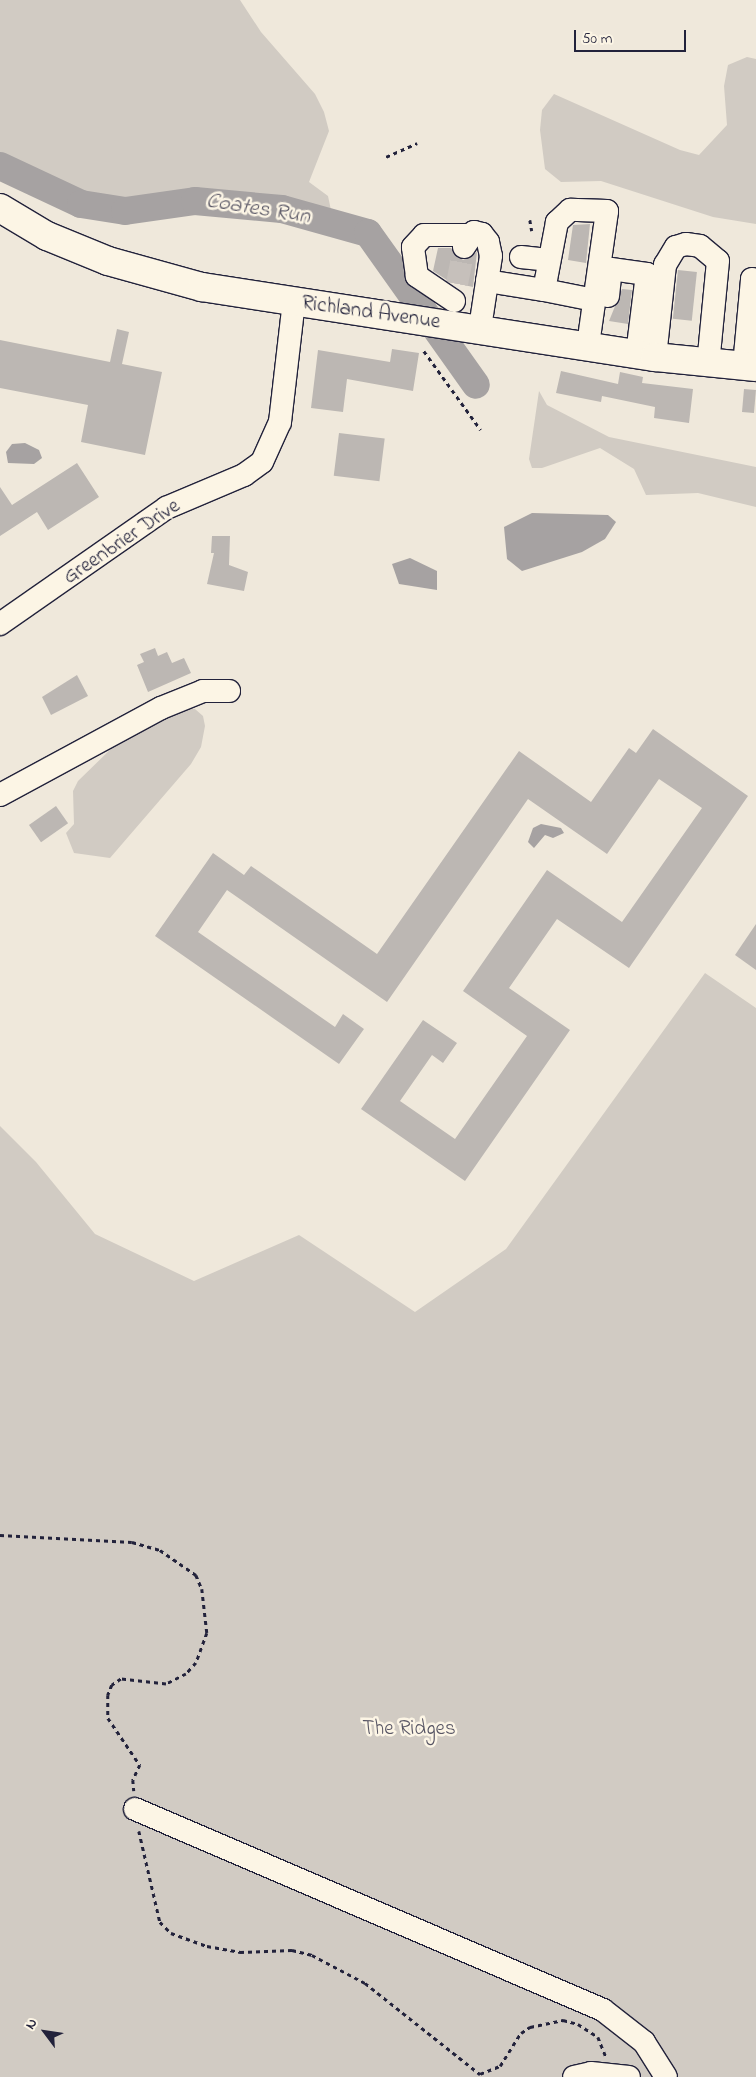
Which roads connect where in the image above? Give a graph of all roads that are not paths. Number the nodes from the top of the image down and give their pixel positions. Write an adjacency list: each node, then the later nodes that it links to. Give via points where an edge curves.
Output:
1 (0, 208): 8 (main road, Richland Avenue, via 47,236 108,261 202,287)
2 (521, 257): 3 (street)
3 (548, 260): 6 (street); 7 (street, via 557,222 570,210 607,211)
4 (487, 280): 6 (street); 9 (street, via 491,256 488,242 482,234 466,242 424,235 413,247 417,276); 10 (street)
5 (756, 280): 14 (street, via 752,280)
6 (544, 290): 7 (street)
7 (594, 300): 11 (street)
8 (294, 301): 9 (main road, Richland Avenue, via 419,320); 15 (street, Greenbrier Drive, via 280,422 262,462 244,476 166,508)
9 (454, 303): 10 (main road, Richland Avenue)
10 (480, 328): 11 (main road, Richland Avenue)
11 (594, 346): 12 (main road, Richland Avenue); 12 (street, via 611,269 647,274)
12 (646, 356): 13 (main road, Richland Avenue); 13 (street, via 665,265 676,247 686,244 700,246 718,261)
13 (708, 364): 14 (main road, Richland Avenue)
14 (750, 366)
15 (0, 624)
16 (229, 691): 17 (street, via 203,692 161,708)
17 (0, 795)
18 (135, 1809): 21 (street, via 603,2010 644,2042)
19 (619, 2076): 20 (street, via 591,2073)
20 (574, 2077)
21 (666, 2077)

